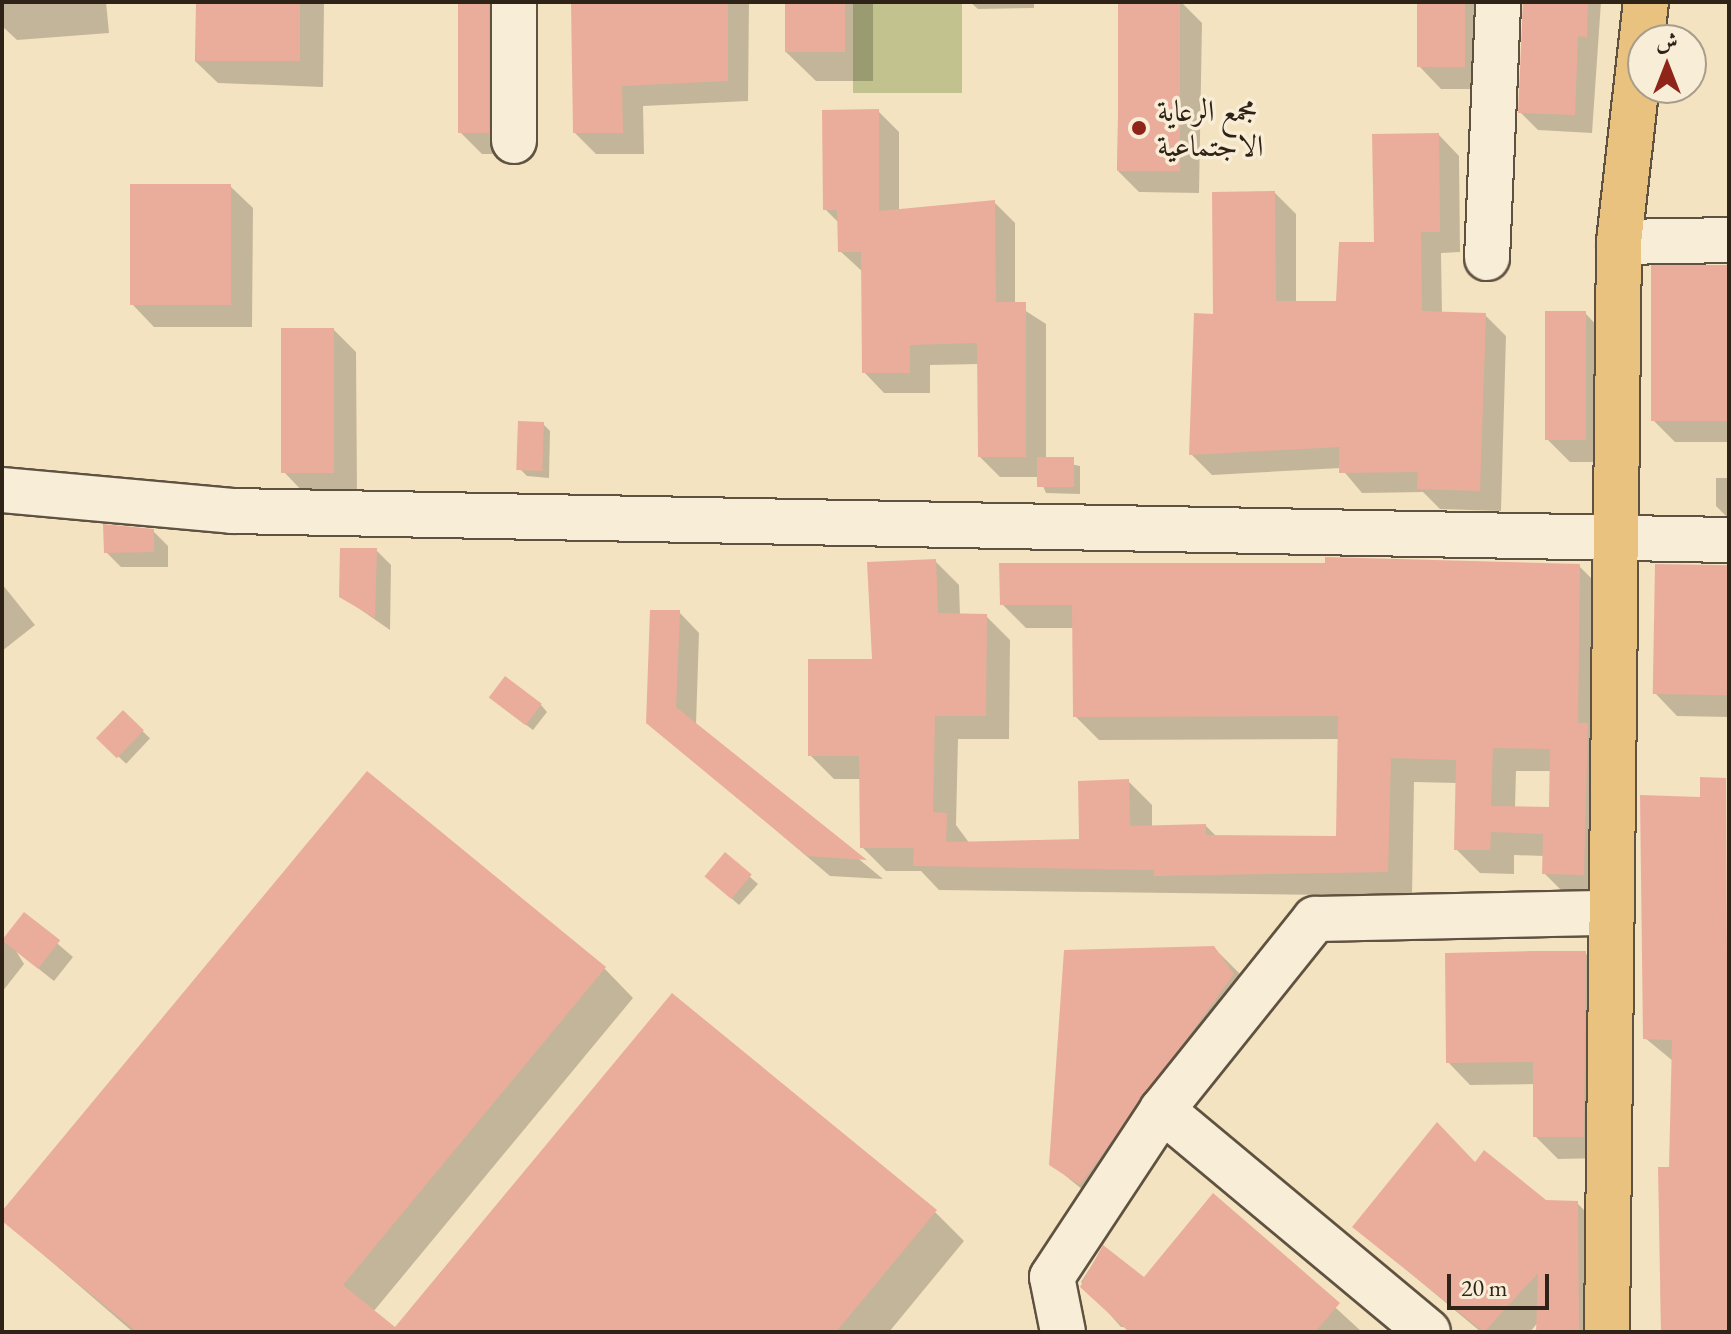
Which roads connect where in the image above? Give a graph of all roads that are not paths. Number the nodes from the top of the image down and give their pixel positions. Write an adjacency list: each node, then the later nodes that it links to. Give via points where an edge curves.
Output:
1 (514, 2): 4 (street)
2 (1498, 2): 7 (street)
3 (1646, 2): 6 (main road)
4 (514, 141)
5 (1729, 240): 6 (street)
6 (1619, 242): 9 (main road)
7 (1487, 258)
8 (2, 490): 9 (street, via 232,511)
9 (1611, 537): 10 (street); 11 (main road)
10 (1729, 540)
11 (1611, 913): 12 (street, via 1315,919); 15 (main road)
12 (1162, 1110): 13 (street, via 1052,1277); 14 (street)
13 (1063, 1332)
14 (1428, 1332)
15 (1607, 1332)

